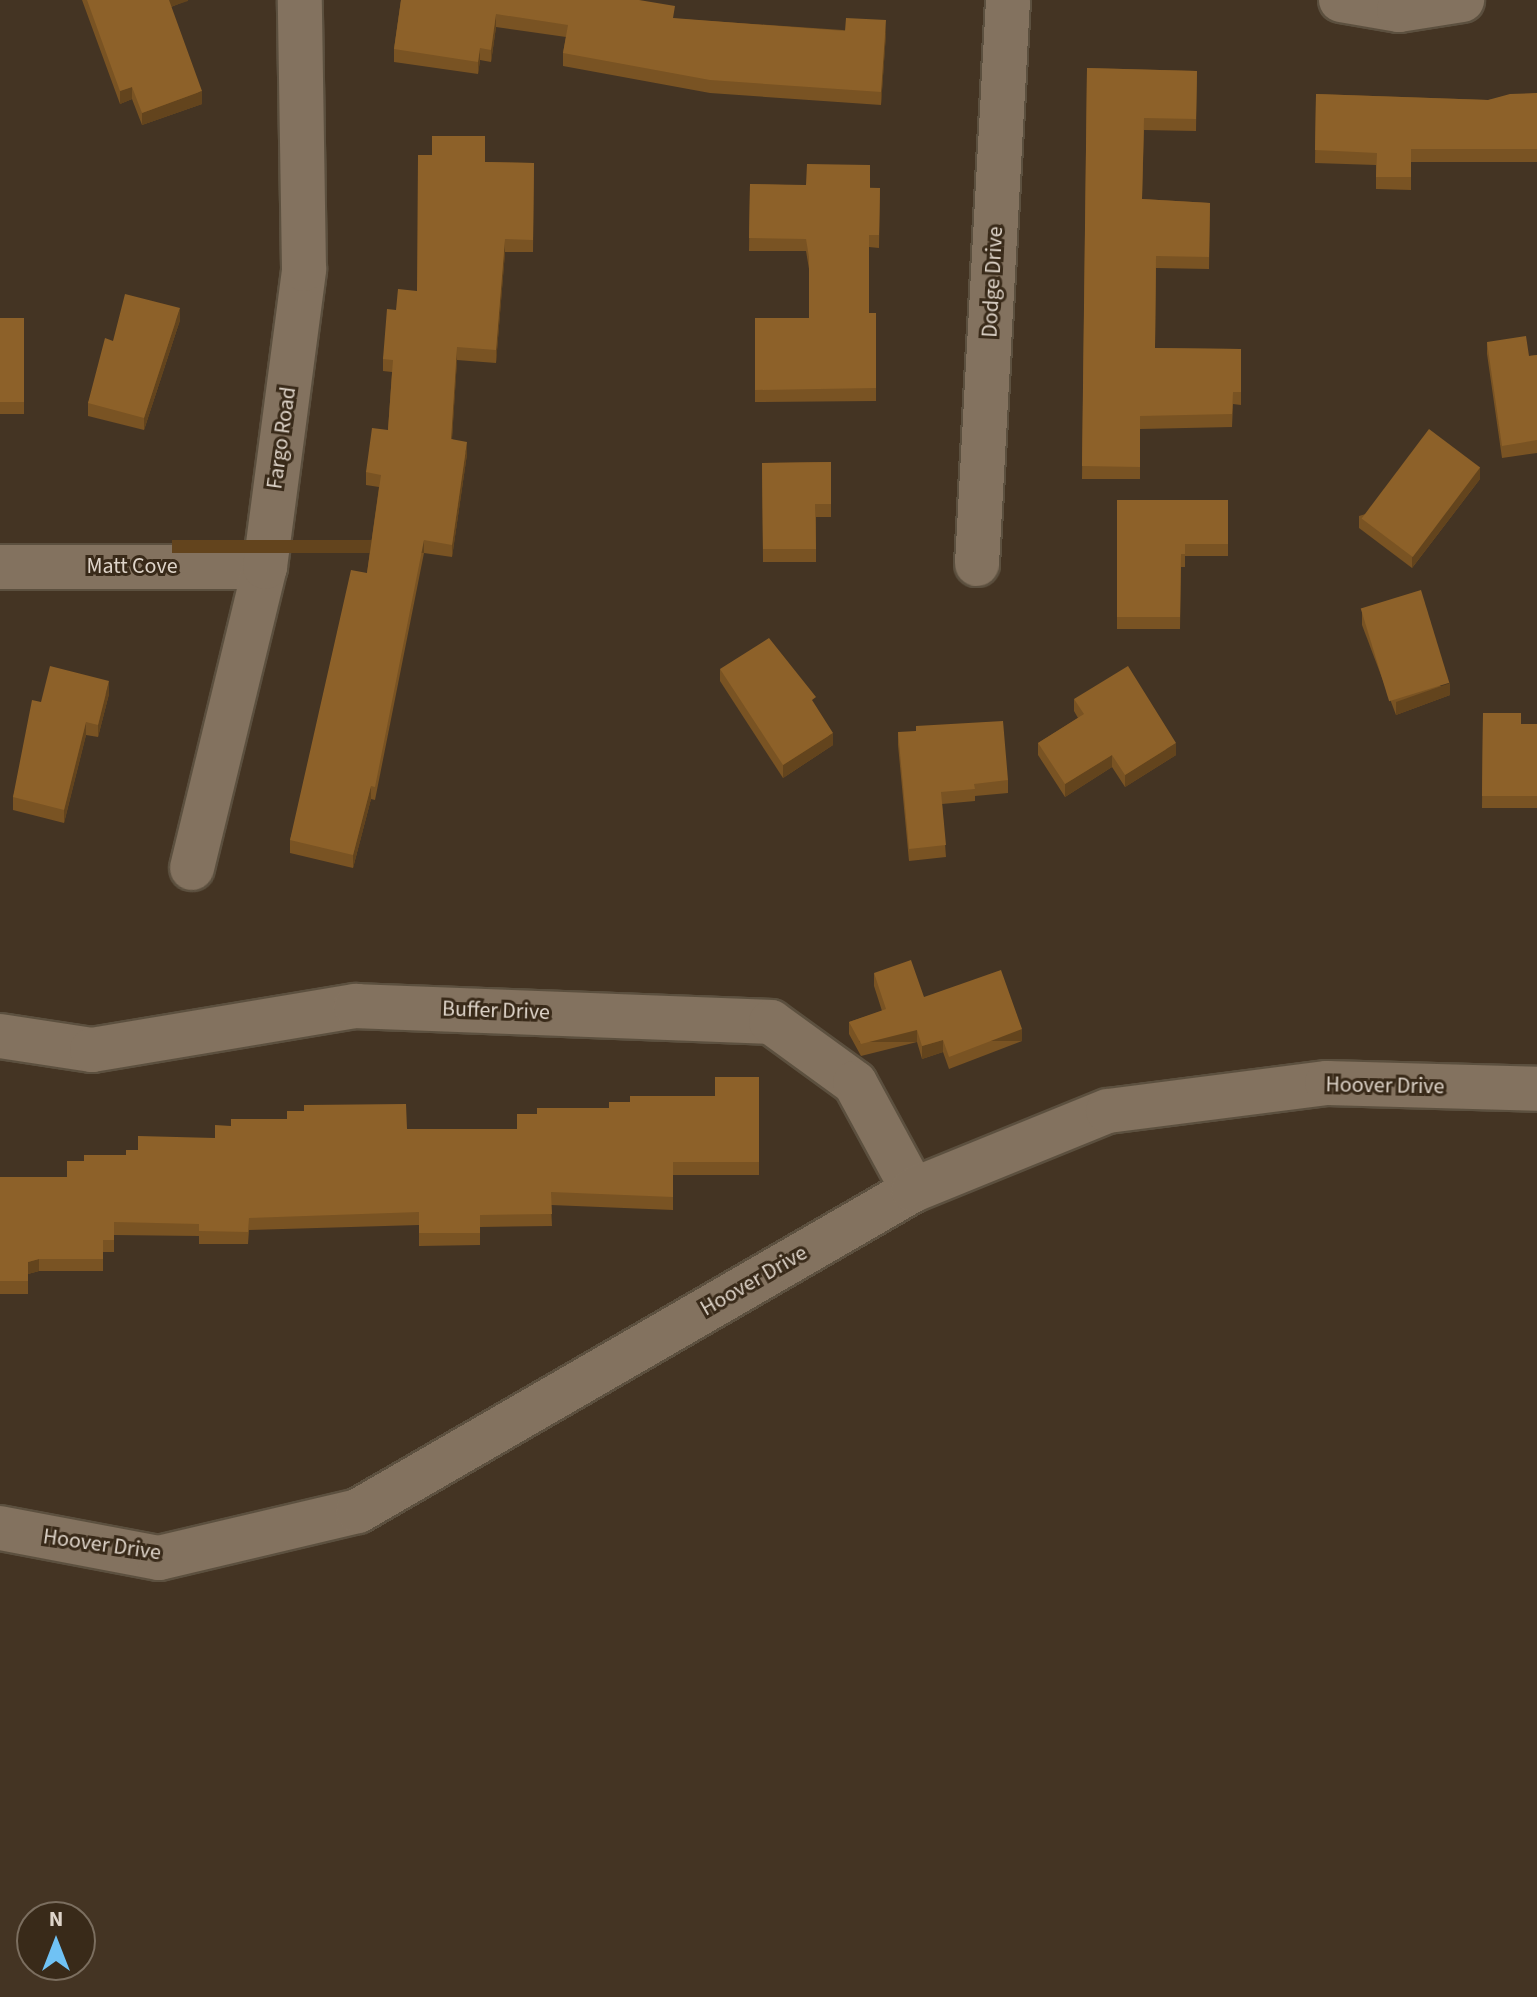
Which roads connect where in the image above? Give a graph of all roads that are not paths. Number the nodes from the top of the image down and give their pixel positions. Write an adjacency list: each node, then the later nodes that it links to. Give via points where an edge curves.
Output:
1 (300, 0): 7 (street, Fargo Road, via 304,269)
2 (1008, 0): 5 (street, Dodge Drive)
3 (1341, 0): 4 (street, via 1399,10)
4 (1462, 0)
5 (977, 564)
6 (0, 567): 7 (street, Matt Cove)
7 (265, 567): 8 (street, Fargo Road)
8 (192, 868)
9 (0, 1036): 11 (street, Buffer Drive, via 92,1050 356,1006 771,1022 855,1083)
10 (1537, 1089): 11 (street, Hoover Drive, via 1327,1083 1108,1111)
11 (913, 1190): 12 (street, Hoover Drive, via 358,1511 159,1558)
12 (0, 1528)

